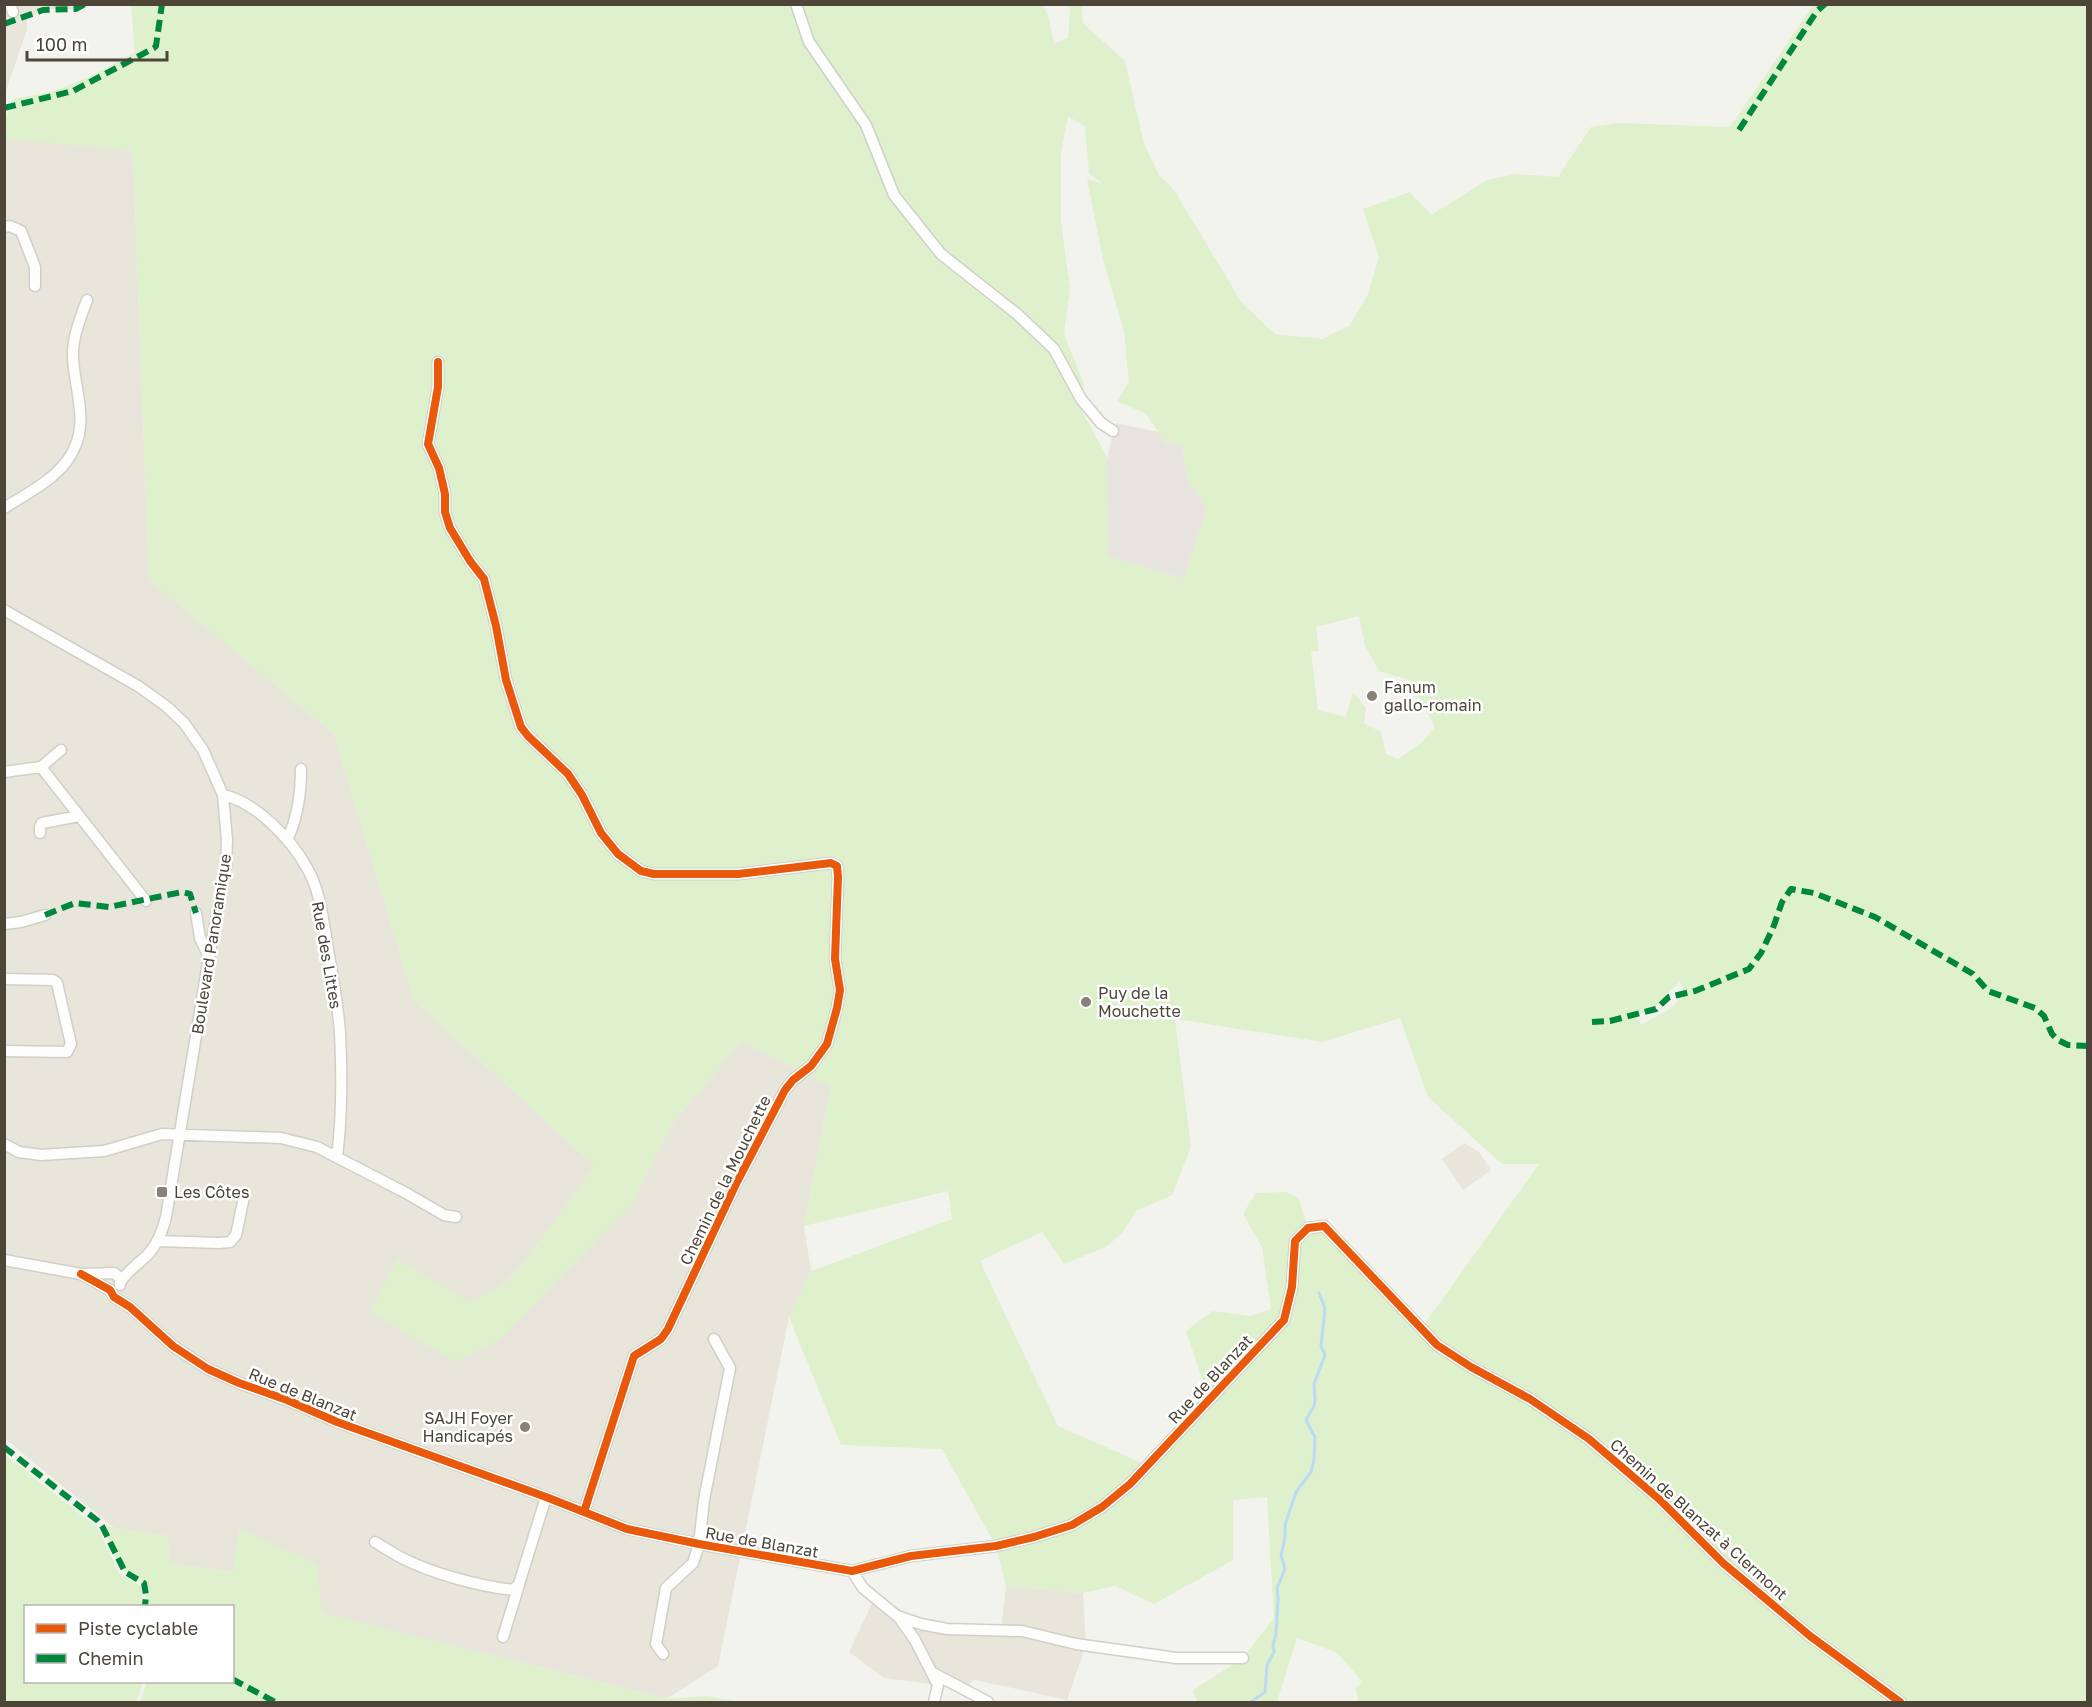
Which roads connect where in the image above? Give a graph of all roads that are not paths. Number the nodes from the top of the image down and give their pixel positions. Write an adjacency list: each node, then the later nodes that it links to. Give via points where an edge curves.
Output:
1 (796, 4): 6 (street, via 809,42 866,125 894,195 941,254 1054,349 1081,399)
2 (4, 227): 3 (street, via 21,231 36,267)
3 (34, 286)
4 (87, 300): 7 (street, via 74,337 73,359 81,413 73,450 54,474)
5 (438, 362): 38 (street, Chemin de la Mouchette, via 438,387 428,444 439,468 450,528 484,579 520,727 568,774 600,833 626,861 654,874 738,874 831,863 837,866 836,959 840,990 827,1044 811,1066 785,1090 668,1329 661,1339 634,1356)
6 (1113, 431)
7 (4, 508)
8 (4, 610): 13 (street, Boulevard Panoramique, via 166,706 184,723 202,750)
9 (62, 750): 10 (street)
10 (40, 767): 12 (street); 14 (street)
11 (301, 769): 16 (street, via 300,795)
12 (4, 772)
13 (223, 795): 16 (street, Rue des Littes, via 237,798); 21 (street, Boulevard Panoramique, via 226,865)
14 (79, 816): 15 (street, via 42,823); 17 (street)
15 (40, 833)
16 (287, 840): 26 (street, Rue des Littes, via 308,869 321,907 333,982 340,1033)
17 (146, 901)
18 (196, 913): 21 (street, via 200,938)
19 (45, 915): 20 (street)
20 (4, 924)
21 (209, 957): 24 (street, Boulevard Panoramique)
22 (4, 979): 23 (street, via 57,983 71,1044 67,1052)
23 (4, 1051)
24 (179, 1134): 25 (street, via 162,1134 84,1153 30,1155); 26 (street, via 281,1138 317,1147); 29 (street, Boulevard Panoramique, via 166,1217)
25 (4, 1144)
26 (337, 1157): 28 (street, via 444,1215)
27 (244, 1197): 29 (street, via 236,1235 230,1242)
28 (456, 1217)
29 (158, 1241): 32 (street)
30 (1295, 1253): 41 (street, Rue de Blanzat, via 1284,1320 1130,1484 1102,1507 1072,1525 1034,1537 996,1546 911,1556); 50 (street, Chemin de Blanzat à Clermont, via 1295,1241 1308,1228 1324,1227 1437,1346 1530,1399 1589,1439 1659,1499 1723,1563 1810,1636)
31 (4, 1260): 33 (street, Rue de Blanzat)
32 (134, 1265): 34 (street, Rue de Blanzat); 35 (street)
33 (81, 1274): 34 (street, Rue de Blanzat); 35 (street, Rue de Blanzat)
34 (110, 1274): 35 (street, via 116,1274)
35 (114, 1286): 37 (street, Rue de Blanzat, via 114,1297 173,1346 218,1374 337,1422)
36 (714, 1339): 40 (street, via 730,1368)
37 (546, 1497): 38 (street, Rue de Blanzat); 42 (street)
38 (584, 1512): 40 (street, Rue de Blanzat, via 627,1529)
39 (375, 1542): 42 (street, via 404,1560 453,1577 513,1590)
40 (699, 1545): 41 (street, Rue de Blanzat); 45 (street, via 693,1563 666,1588 656,1644)
41 (852, 1571): 43 (street, via 863,1588)
42 (519, 1584): 44 (street)
43 (897, 1616): 46 (street, via 948,1629 1022,1631 1076,1644 1176,1658); 47 (street)
44 (503, 1637)
45 (663, 1654)
46 (1243, 1658)
47 (931, 1672): 48 (street, via 938,1685); 49 (street)
48 (934, 1702)
49 (988, 1702)
50 (1900, 1702)

